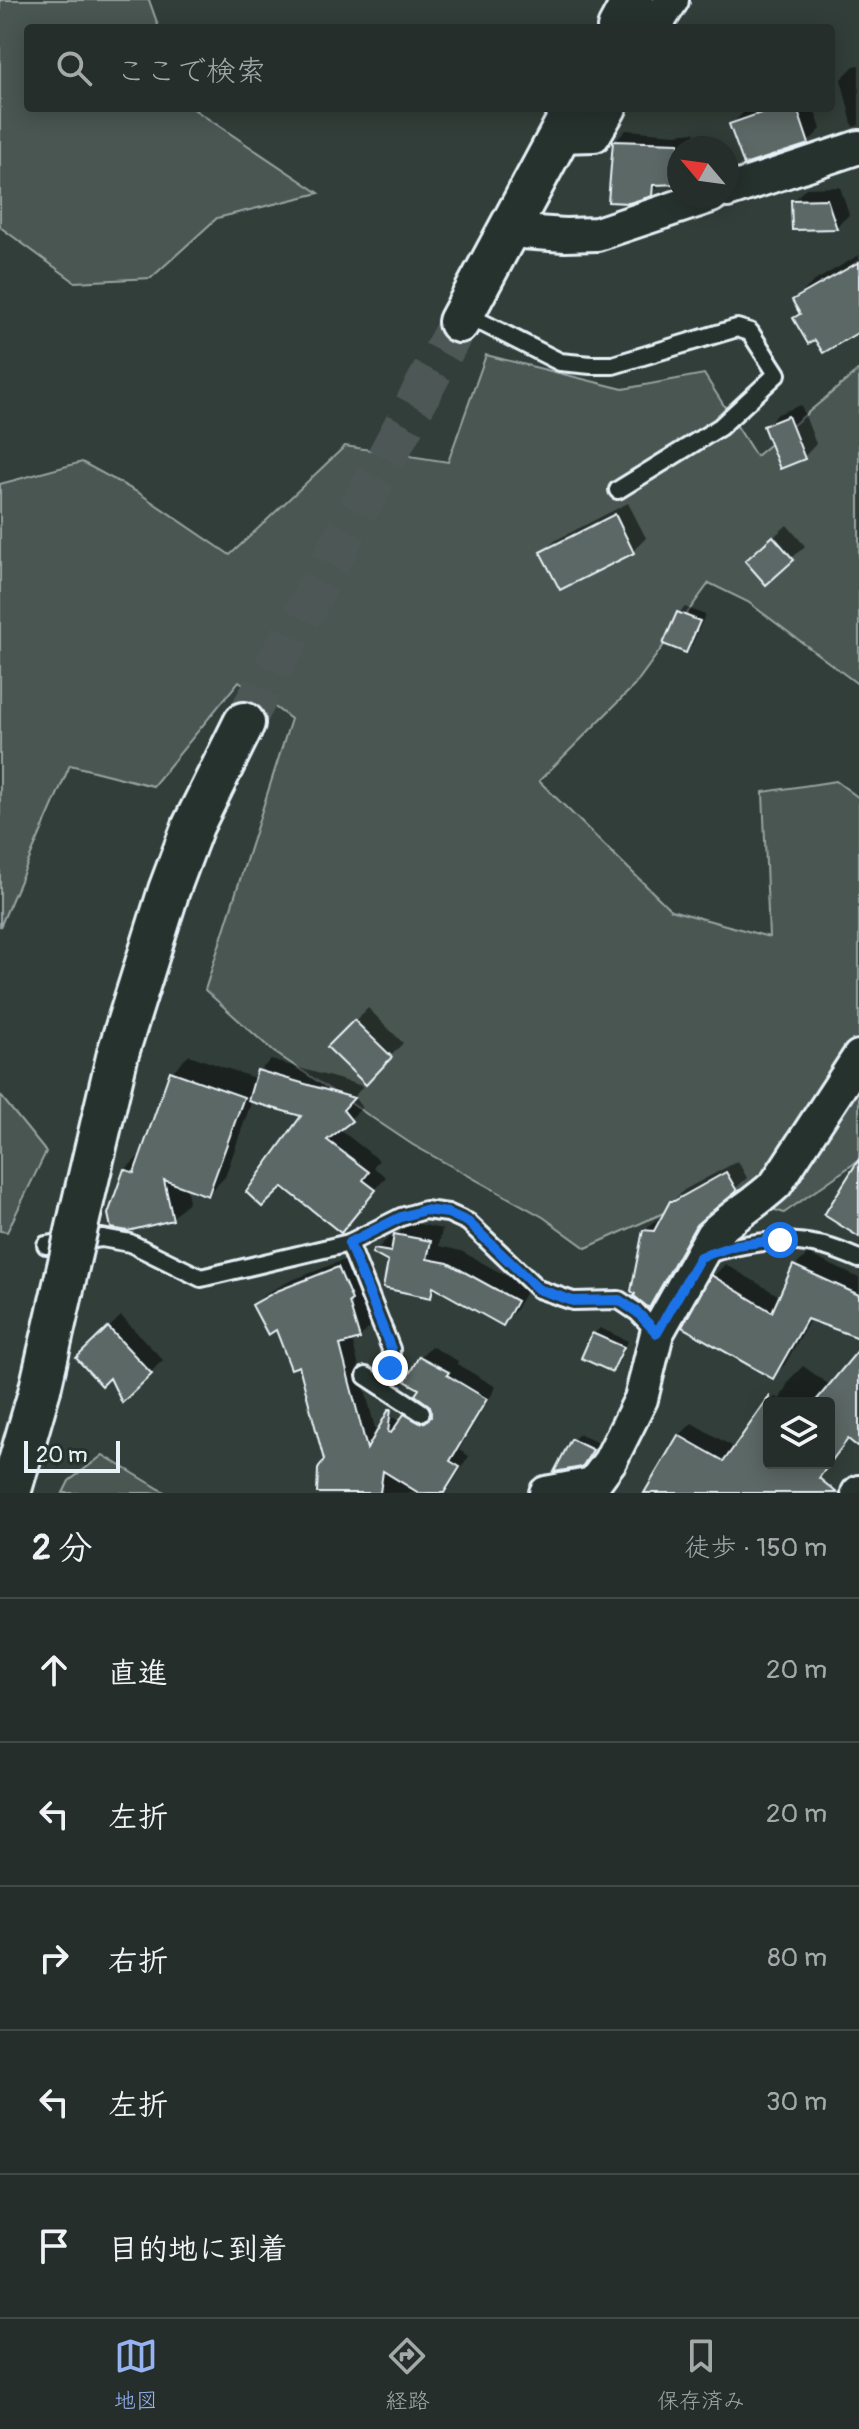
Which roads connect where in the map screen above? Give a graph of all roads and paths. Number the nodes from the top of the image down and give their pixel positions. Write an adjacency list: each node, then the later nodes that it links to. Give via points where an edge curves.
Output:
1 (633, 0): 3 (street)
2 (672, 0): 4 (street)
3 (620, 24)
4 (657, 24)
5 (608, 112): 6 (street, via 594,135)
6 (566, 122): 10 (street)
7 (859, 147): 8 (street)
8 (739, 187)
9 (675, 208): 10 (street, via 597,234)
10 (507, 231): 11 (street)
11 (461, 318): 12 (lane, via 560,362 591,365 613,365 737,328 750,332 777,374 720,427)
12 (618, 490)
13 (244, 723): 24 (street, bridge, via 193,826 118,1053 40,1389)
14 (859, 1057): 17 (street, via 776,1184 722,1225)
15 (349, 1243): 16 (lane, via 201,1278 130,1243 102,1238); 19 (lane, via 425,1210 448,1213 468,1222 538,1289 573,1301 619,1300); 21 (lane, via 391,1349)
16 (46, 1245)
17 (700, 1257): 18 (lane, via 736,1245 780,1240 819,1245); 19 (street)
18 (859, 1259)
19 (657, 1333): 23 (street, via 641,1399)
20 (366, 1376): 21 (lane)
21 (385, 1388): 22 (lane)
22 (421, 1412)
23 (591, 1488): 25 (street)
24 (10, 1493)
25 (546, 1493)

